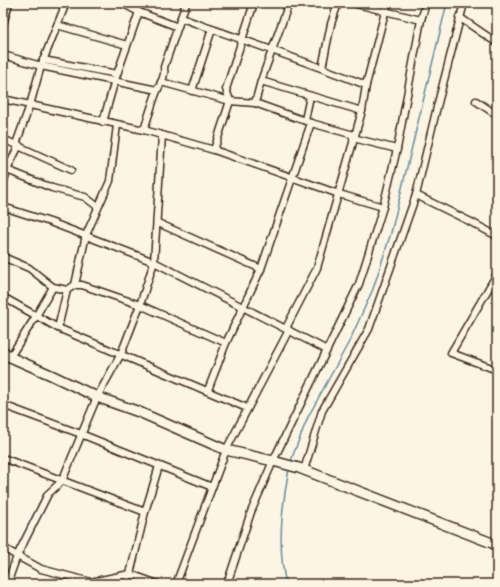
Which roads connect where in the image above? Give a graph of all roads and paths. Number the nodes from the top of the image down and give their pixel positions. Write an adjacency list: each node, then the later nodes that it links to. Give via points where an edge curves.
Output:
1 (10, 3): 17 (street)
2 (66, 3): 18 (street)
3 (122, 3): 12 (street)
4 (186, 3): 15 (street)
5 (254, 3): 21 (street)
6 (290, 3): 24 (street)
7 (338, 3): 27 (street)
8 (352, 3): 13 (street)
9 (388, 3): 13 (street)
10 (426, 3): 16 (street)
11 (464, 3): 14 (street)
12 (139, 12): 19 (street); 23 (street)
13 (385, 12): 16 (street); 32 (street)
14 (460, 17): 22 (street); 58 (street)
15 (181, 18): 19 (street); 20 (street)
16 (421, 20): 51 (street)
17 (3, 25)
18 (58, 25): 23 (street); 26 (street)
19 (178, 27): 31 (street)
20 (212, 29): 21 (street); 34 (street)
21 (241, 39): 24 (street); 37 (street, via 226,89)
22 (497, 43)
23 (127, 45): 28 (street)
24 (272, 50): 27 (street); 30 (street)
25 (3, 55): 26 (street)
26 (42, 63): 28 (street); 29 (street); 40 (street)
27 (322, 68): 32 (street)
28 (117, 74): 29 (street)
29 (115, 80): 33 (street); 43 (street)
30 (261, 81): 35 (street); 39 (street)
31 (161, 82): 33 (street); 34 (street)
32 (366, 85): 41 (street)
33 (157, 90): 46 (street)
34 (192, 91): 37 (street)
35 (310, 96): 41 (street); 44 (street)
36 (3, 99): 40 (street)
37 (230, 101): 39 (street); 52 (street)
38 (476, 101): 42 (street)
39 (254, 103): 44 (street)
40 (30, 105): 43 (street); 50 (street)
41 (362, 111): 48 (street)
42 (497, 115)
43 (103, 122): 45 (street)
44 (308, 122): 48 (street); 55 (street)
45 (117, 124): 46 (street); 60 (street, via 110,181)
46 (144, 130): 47 (street)
47 (162, 135): 52 (street); 62 (street)
48 (354, 137): 51 (street); 57 (street)
49 (3, 138): 50 (street)
50 (17, 145): 53 (street); 54 (street)
51 (397, 149): 61 (street)
52 (214, 150): 55 (street)
53 (7, 170): 56 (street); 60 (street, via 85,198)
54 (71, 170)
55 (292, 178): 57 (street); 67 (street)
56 (3, 184)
57 (339, 194): 61 (street); 77 (street, via 317,268)
58 (416, 195): 64 (street); 92 (street, via 369,329 322,411)
59 (3, 207): 63 (street)
60 (98, 207): 63 (street)
61 (383, 208): 79 (street, via 359,284)
62 (158, 223): 66 (street); 67 (street)
63 (86, 235): 66 (street); 69 (street)
64 (497, 236)
65 (3, 257): 70 (street, via 29,268)
66 (154, 262): 73 (street); 74 (street)
67 (261, 269): 74 (street)
68 (497, 274): 82 (street, via 451,353)
69 (75, 285): 71 (street); 73 (street, via 82,285)
70 (52, 287): 71 (street); 75 (street)
71 (67, 290): 76 (street)
72 (3, 297): 75 (street)
73 (140, 305): 78 (street); 81 (street)
74 (244, 307): 77 (street); 78 (street)
75 (36, 316): 76 (street); 80 (street)
76 (58, 328): 81 (street)
77 (287, 329): 79 (street); 86 (street)
78 (226, 343): 83 (street)
79 (327, 350): 90 (street)
80 (6, 354): 84 (street)
81 (121, 354): 83 (street); 84 (street)
82 (497, 370)
83 (208, 390): 86 (street)
84 (97, 398): 87 (street); 88 (street, via 139,412)
85 (3, 406): 87 (street)
86 (247, 408): 88 (street)
87 (81, 434): 91 (street); 93 (street)
88 (226, 450): 90 (street); 94 (street)
89 (3, 458): 93 (street)
90 (273, 461): 92 (street); 104 (street, via 251,512)
91 (159, 466): 94 (street); 95 (street)
92 (304, 470): 96 (street)
93 (62, 481): 95 (street); 98 (street, via 48,494)
94 (212, 487): 103 (street)
95 (145, 512): 99 (street)
96 (497, 545)
97 (3, 548): 98 (street)
98 (16, 556): 99 (street, via 41,569 91,582); 100 (street)
99 (130, 574): 101 (street); 102 (street)
100 (7, 584)
101 (126, 584)
102 (158, 584)
103 (176, 584)
104 (226, 584)

